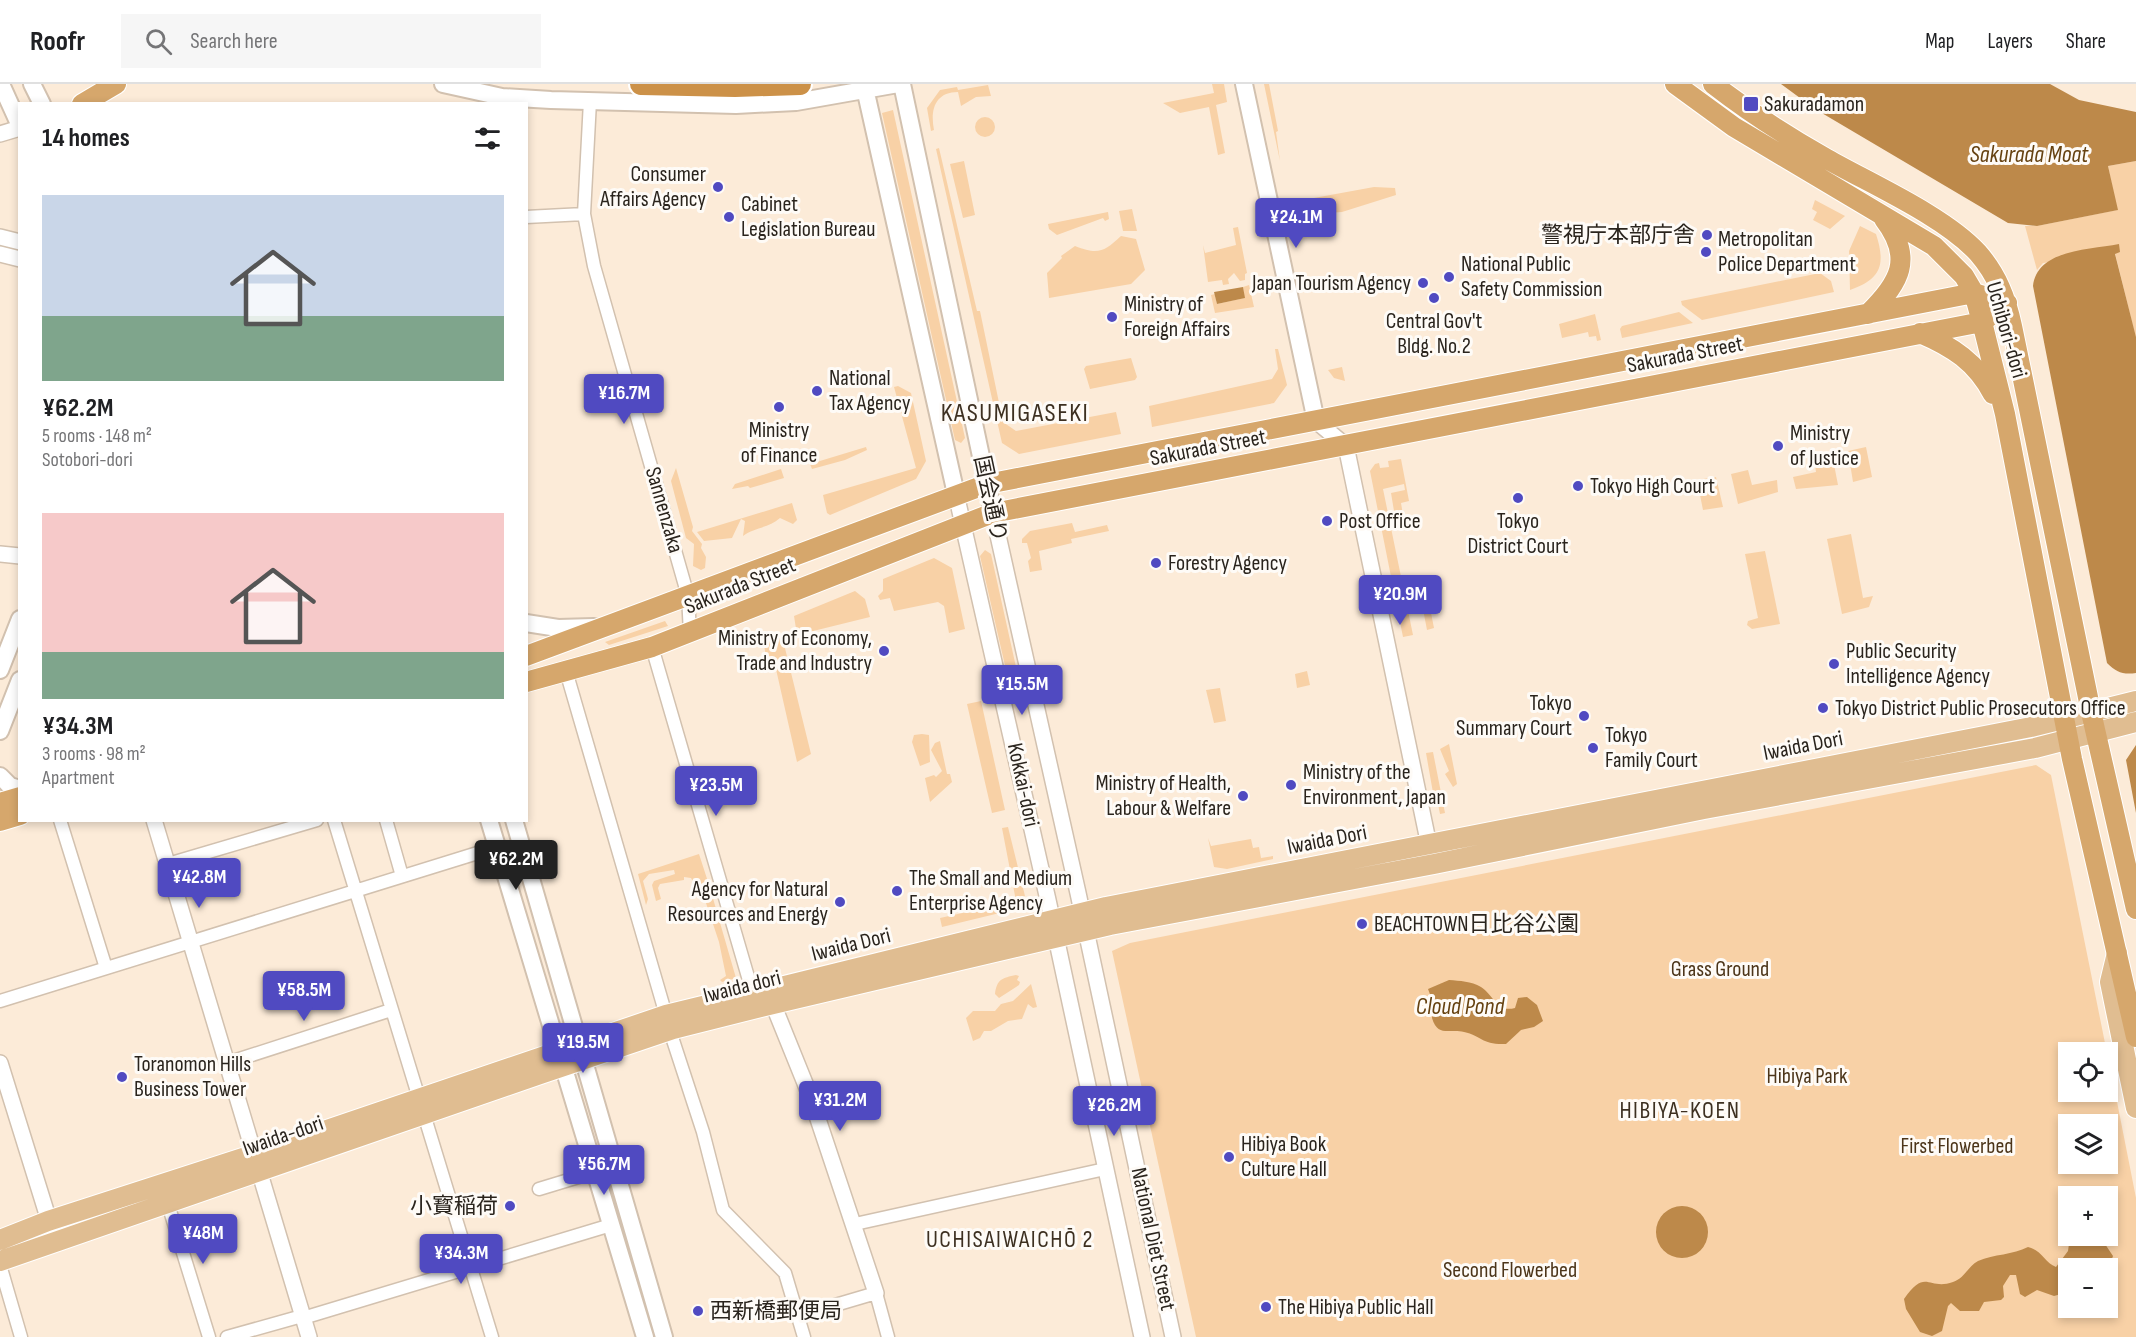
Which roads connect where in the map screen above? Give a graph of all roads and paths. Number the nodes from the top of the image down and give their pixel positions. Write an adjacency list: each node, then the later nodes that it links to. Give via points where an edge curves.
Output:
1 (1, 84): 16 (main road)
2 (33, 84): 13 (main road)
3 (116, 84): 14 (highway)
4 (443, 84): 15 (main road, via 502,97)
5 (641, 84): 6 (highway)
6 (800, 84)
7 (900, 84): 11 (main road); 46 (main road, 国会通り)
8 (1244, 84): 39 (main road)
9 (1669, 84): 12 (main road)
10 (1713, 84): 27 (highway, Uchibori-dori, via 1753,114 1965,240 1996,276)
11 (865, 87): 15 (main road, via 766,104); 47 (main road, 国会通り)
12 (1682, 89): 20 (highway, Uchibori-dori, via 1734,127)
13 (41, 102)
14 (85, 102)
15 (590, 102): 19 (street, Sannenzaka)
16 (18, 122)
17 (18, 128): 18 (street)
18 (0, 134)
19 (584, 214): 21 (street); 52 (street, Sannenzaka, via 594,266)
20 (1882, 215): 26 (highway, Uchibori-dori, via 1952,261); 28 (highway, via 1897,236 1901,251 1895,285)
21 (528, 217)
22 (0, 237): 23 (street)
23 (18, 242)
24 (0, 254): 25 (street)
25 (18, 258)
26 (1974, 293): 27 (highway); 28 (highway, Sakurada Street); 29 (highway, Uchibori-dori)
27 (2007, 303): 29 (highway); 64 (highway, Uchibori-dori)
28 (1868, 314): 31 (highway, Sakurada Street)
29 (1982, 321): 30 (highway, Sakurada Street); 38 (highway, Uchibori-dori)
30 (1920, 333): 33 (highway, Sakurada Street); 38 (highway, via 1951,346 1983,374)
31 (1759, 335): 32 (highway, Sakurada Street); 33 (highway)
32 (1614, 363): 34 (highway, Sakurada Street); 35 (highway)
33 (1764, 364): 35 (highway, Sakurada Street)
34 (1560, 374): 36 (highway, Sakurada Street); 37 (highway)
35 (1620, 392): 37 (highway, Sakurada Street)
36 (1423, 400): 39 (highway, Sakurada Street); 40 (highway)
37 (1565, 402): 40 (highway, Sakurada Street)
38 (2005, 414): 65 (highway, Uchibori-dori)
39 (1316, 421): 41 (highway, Sakurada Street); 42 (street)
40 (1429, 429): 42 (highway, Sakurada Street)
41 (1236, 436): 43 (highway, Sakurada Street); 44 (highway)
42 (1346, 446): 44 (highway, Sakurada Street); 83 (street)
43 (1142, 454): 45 (highway); 46 (highway, Sakurada Street)
44 (1243, 466): 45 (highway, Sakurada Street)
45 (1149, 483): 48 (highway, Sakurada Street)
46 (987, 484): 47 (highway, Sakurada Street); 48 (main road, 国会通り)
47 (956, 494): 49 (street, Kokkai-dori); 52 (highway, Sakurada Street)
48 (993, 513): 49 (highway, Sakurada Street); 90 (street, 国会通り)
49 (965, 524): 56 (highway, Sakurada Street); 91 (street, Kokkai-dori)
50 (0, 554): 51 (street)
51 (18, 556)
52 (688, 596): 55 (highway, Sakurada Street); 56 (street, Sannenzaka)
53 (528, 623): 55 (main road, via 558,628)
54 (18, 624): 59 (main road)
55 (609, 627): 58 (highway, Sakurada Street)
56 (690, 633): 57 (highway, Sakurada Street)
57 (652, 647): 60 (highway, Sakurada Street); 95 (street)
58 (528, 655)
59 (1, 663)
60 (566, 671): 61 (highway, Sakurada Street); 98 (street)
61 (528, 681)
62 (18, 689): 67 (main road)
63 (2130, 702): 64 (main road, Iwaida Dori)
64 (2091, 712): 65 (main road, Iwaida Dori); 68 (highway, Uchibori-dori)
65 (2064, 719): 69 (highway, Uchibori-dori); 83 (main road, Iwaida Dori)
66 (2132, 723): 68 (main road, Iwaida Dori)
67 (0, 730)
68 (2096, 732): 69 (main road, Iwaida Dori); 89 (highway, Uchibori-dori)
69 (2068, 740): 86 (main road, Iwaida Dori); 93 (highway, Uchibori-dori)
70 (0, 776): 71 (main road)
71 (18, 788)
72 (18, 798): 73 (highway)
73 (0, 803)
74 (18, 816): 75 (highway)
75 (0, 821)
76 (61, 822): 94 (street)
77 (155, 822): 85 (street)
78 (310, 822): 85 (street)
79 (335, 822): 88 (street)
80 (387, 822): 87 (street)
81 (490, 822): 84 (main road)
82 (515, 822): 100 (main road)
83 (1428, 844): 86 (street); 90 (main road, Iwaida Dori)
84 (497, 847): 87 (street); 101 (main road)
85 (168, 864): 92 (street)
86 (1434, 864): 90 (main road, Iwaida Dori)
87 (402, 876): 88 (street)
88 (355, 891): 92 (street); 97 (street)
89 (2136, 909)
90 (1084, 922): 91 (main road, Iwaida Dori); 131 (street, National Diet Street)
91 (1054, 929): 95 (main road, Iwaida dori); 107 (street, National Diet Street)
92 (191, 942): 94 (street); 103 (street)
93 (2117, 953): 99 (highway, Uchibori-dori); 105 (main road, via 2110,982)
94 (106, 968): 96 (street)
95 (763, 999): 98 (main road, Iwaida dori); 112 (street, via 811,1098)
96 (0, 1001)
97 (391, 1010): 103 (street); 104 (street)
98 (668, 1023): 100 (main road, Iwaida dori); 119 (street, via 723,1210 785,1273)
99 (2136, 1037)
100 (580, 1052): 101 (main road, Iwaida-dori); 127 (main road)
101 (560, 1059): 104 (main road, Iwaida-dori); 108 (main road)
102 (0, 1063): 111 (street)
103 (227, 1063): 106 (street)
104 (421, 1106): 106 (main road, Iwaida-dori); 117 (street)
105 (2136, 1108)
106 (256, 1162): 110 (main road, Iwaida-dori); 111 (main road, Iwaida-dori); 120 (street)
107 (1105, 1169): 112 (street); 130 (street, National Diet Street)
108 (595, 1172): 109 (street); 113 (main road)
109 (539, 1189)
110 (167, 1201): 115 (main road, Iwaida-dori); 122 (street)
111 (48, 1221): 114 (main road, Iwaida-dori); 115 (street)
112 (855, 1224): 118 (street)
113 (611, 1225): 117 (street); 126 (main road)
114 (0, 1240)
115 (55, 1240): 116 (main road, Iwaida-dori)
116 (0, 1263): 121 (street)
117 (471, 1266): 120 (street); 125 (street)
118 (876, 1293): 119 (street); 129 (street)
119 (798, 1316): 128 (street)
120 (303, 1317): 123 (street); 124 (street)
121 (21, 1337)
122 (209, 1337)
123 (227, 1337)
124 (309, 1337)
125 (492, 1337)
126 (645, 1337)
127 (664, 1337)
128 (804, 1337)
129 (888, 1337)
130 (1142, 1337)
131 (1173, 1337)

